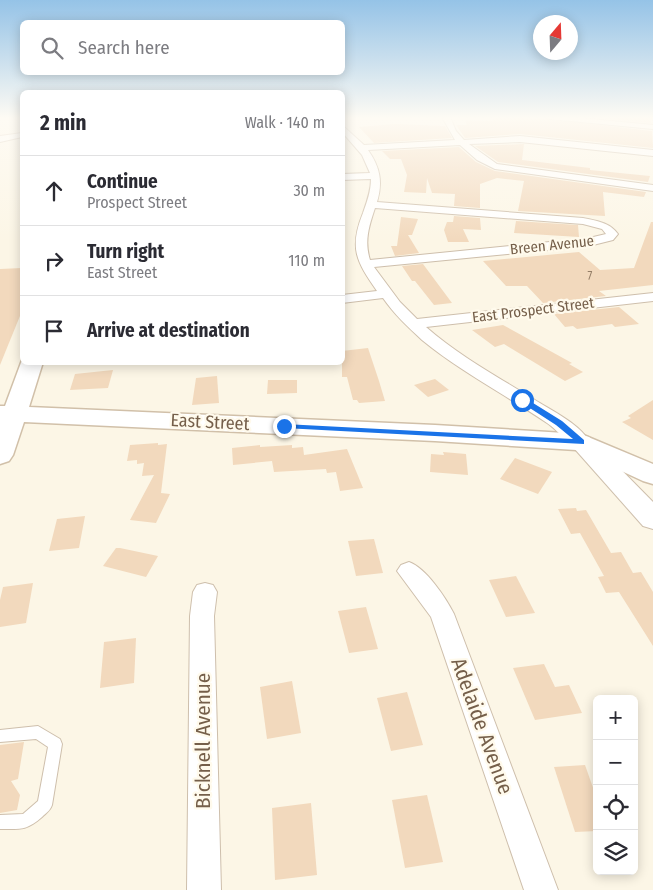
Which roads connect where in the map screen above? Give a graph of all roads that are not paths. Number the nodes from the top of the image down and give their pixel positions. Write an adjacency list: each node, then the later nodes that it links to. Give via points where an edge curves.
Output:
1 (368, 159): 3 (street)
2 (482, 159): 5 (street, via 495,166)
3 (375, 176): 4 (street); 6 (street)
4 (345, 177)
5 (653, 188)
6 (372, 205): 7 (street, via 356,238); 7 (street, Breen Avenue, via 583,221 606,227 612,234 609,238 590,242)
7 (366, 264): 8 (street)
8 (386, 294): 10 (street); 11 (street)
9 (653, 297): 11 (street, East Prospect Street)
10 (345, 298)
11 (413, 324): 14 (street, via 430,339 559,423)
12 (31, 365): 13 (main road)
13 (7, 413): 14 (main road, East Street); 15 (main road)
14 (581, 442): 16 (main road, East Street); 17 (street)
15 (1, 451)
16 (653, 475)
17 (653, 519)
18 (409, 571): 23 (street, Adelaide Avenue, via 442,614)
19 (206, 592): 22 (street, Bicknell Avenue, via 202,616)
20 (0, 736): 21 (lane, via 38,732 55,744 45,806 26,821)
21 (0, 822)
22 (204, 890)
23 (541, 890)

